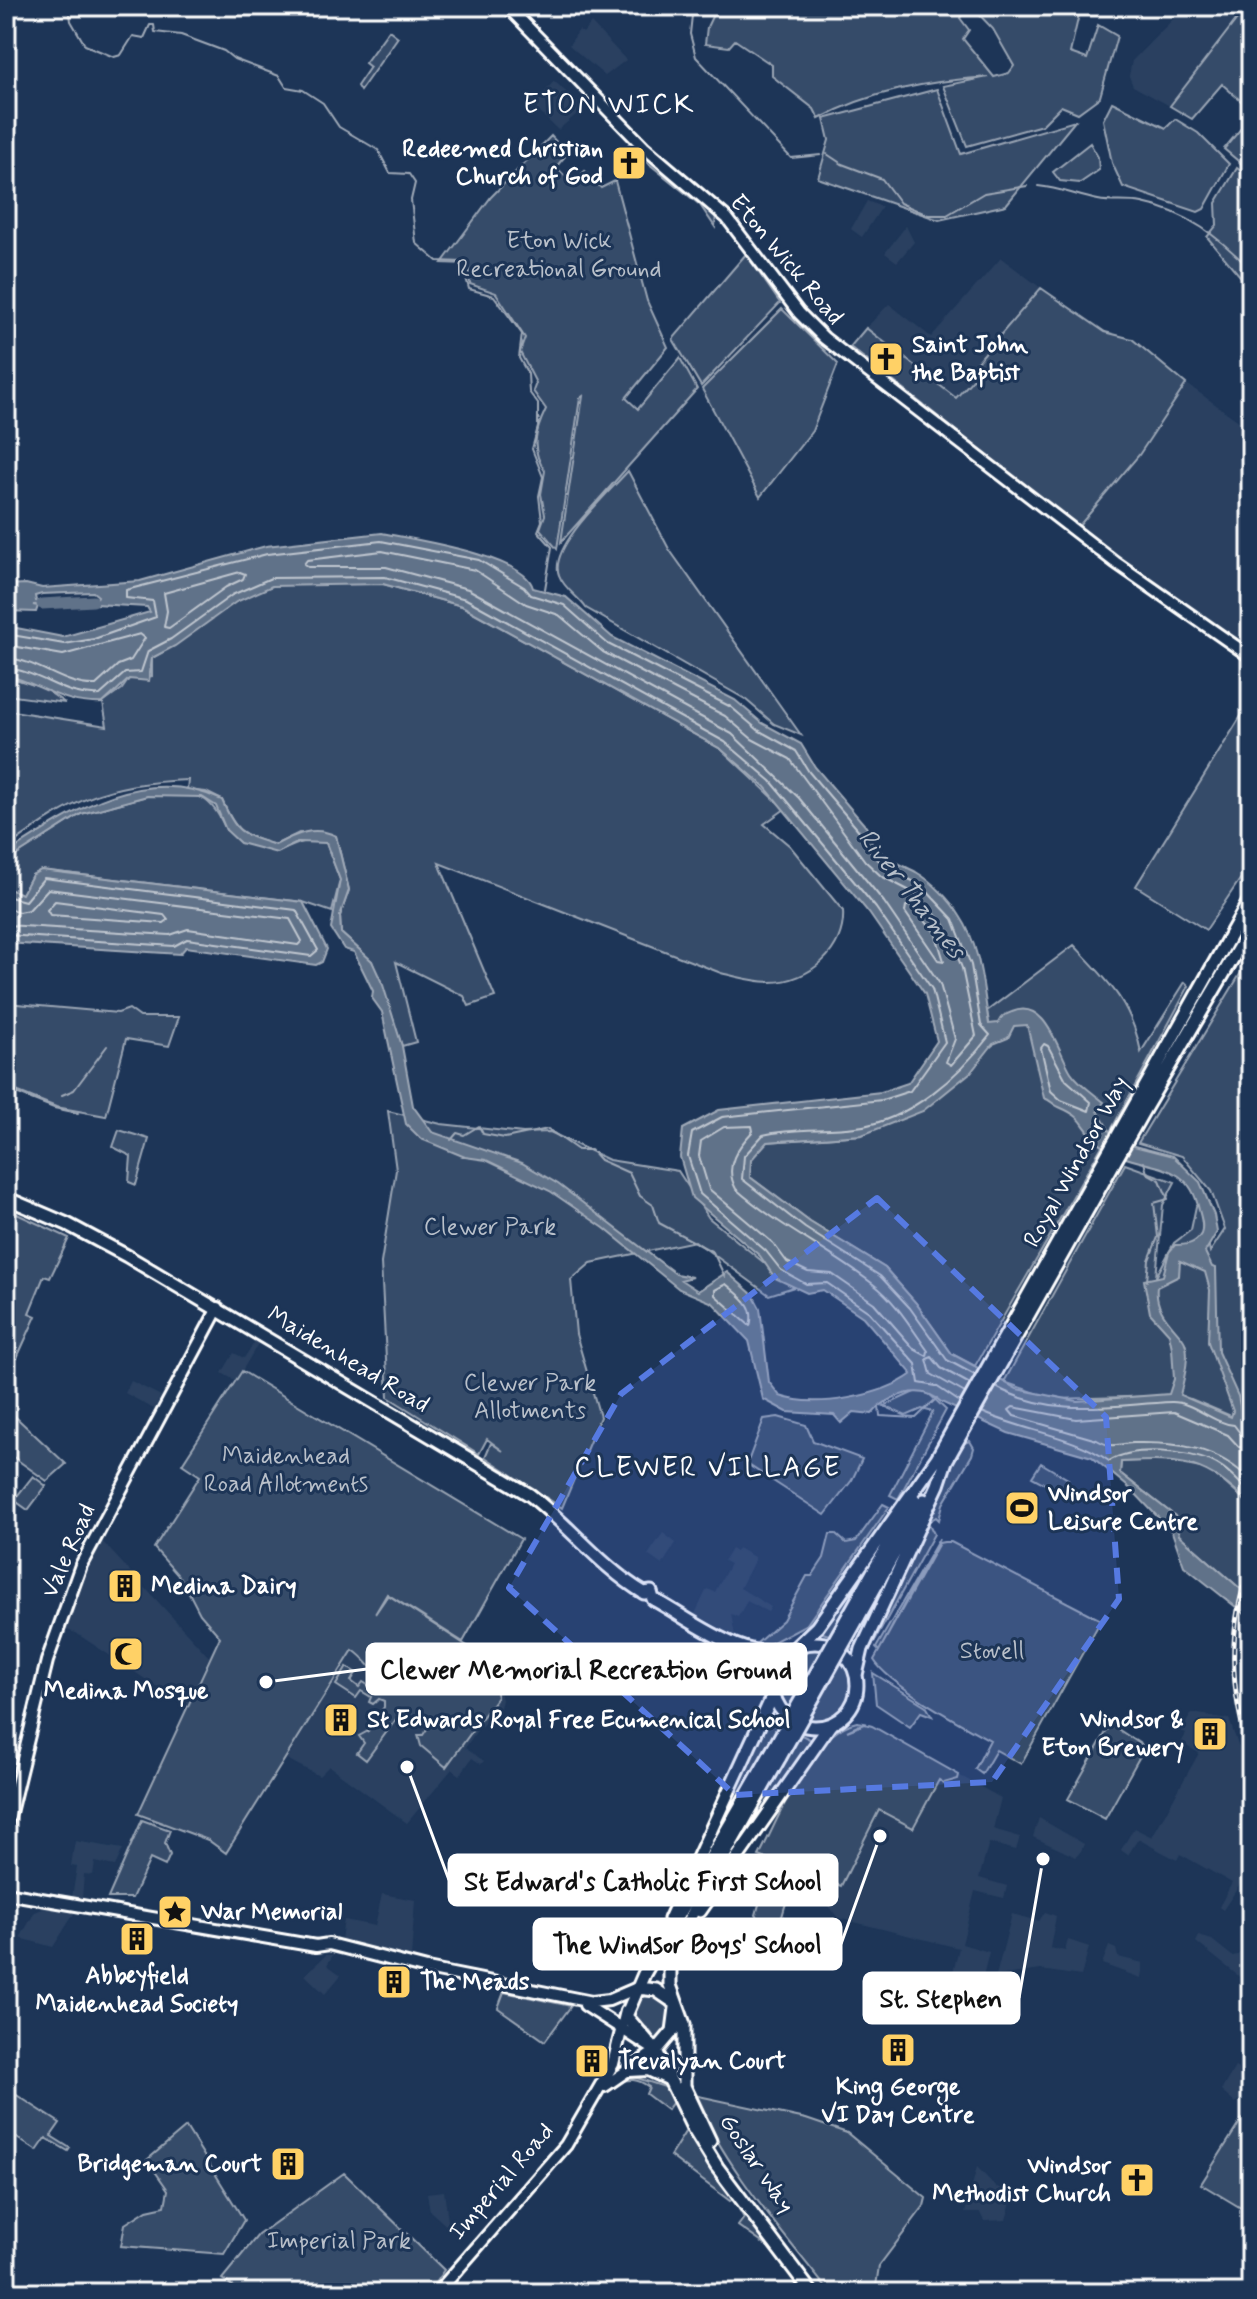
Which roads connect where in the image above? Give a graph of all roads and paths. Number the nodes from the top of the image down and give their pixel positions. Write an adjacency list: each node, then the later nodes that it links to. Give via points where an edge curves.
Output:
1 (507, 6): 2 (main road, Eton Wick Road, via 644,147 727,218 824,338 1115,562)
2 (1251, 657)
3 (1251, 898): 5 (main road, Royal Windsor Way)
4 (1251, 927): 5 (main road, Royal Windsor Way)
5 (1138, 1109): 8 (main road, Royal Windsor Way)
6 (6, 1198): 7 (main road, Maidenhead Road, via 86,1233)
7 (218, 1308): 9 (main road, Maidenhead Road, via 530,1495 609,1569); 15 (main road, Vale Road, via 81,1565 41,1681)
8 (944, 1455): 10 (main road, via 817,1627); 11 (main road, via 862,1649); 14 (main road, Royal Windsor Way, bridge)
9 (734, 1643): 10 (main road, Maidenhead Road, via 768,1654); 12 (main road, Maidenhead Road, via 761,1666)
10 (794, 1648): 11 (main road, via 817,1643 835,1648); 12 (main road, via 777,1666)
11 (856, 1675): 13 (main road, via 852,1704)
12 (773, 1691): 13 (main road, via 783,1714 796,1723); 18 (main road)
13 (830, 1725): 17 (main road)
14 (776, 1755): 17 (main road, Royal Windsor Way); 18 (main road, Royal Windsor Way)
15 (6, 1829)
16 (6, 1893): 20 (main road, via 316,1946 329,1944)
17 (677, 1943): 21 (main road, Royal Windsor Way, via 669,1970)
18 (653, 1960): 19 (main road, Royal Windsor Way)
19 (637, 1988): 20 (main road, via 600,2002); 21 (main road, via 656,1990); 22 (main road, Royal Windsor Way)
20 (560, 1997): 23 (main road, via 593,2008)
21 (676, 2003): 24 (main road, Goslar Way, via 684,2024); 25 (main road, Imperial Road, via 673,2031)
22 (626, 2011): 23 (main road, Imperial Road); 25 (main road)
23 (621, 2028): 25 (main road); 28 (main road, Imperial Road, via 617,2054)
24 (684, 2048): 25 (main road, via 670,2053); 31 (main road, Goslar Way, via 684,2086 704,2131)
25 (651, 2050): 26 (main road, Imperial Road); 27 (main road, Goslar Way)
26 (622, 2072): 27 (main road, via 648,2070); 28 (main road, Imperial Road)
27 (672, 2081): 30 (main road, Goslar Way, via 717,2167)
28 (596, 2096): 29 (main road, Imperial Road, via 566,2145)
29 (437, 2293)
30 (812, 2293)
31 (820, 2293)

